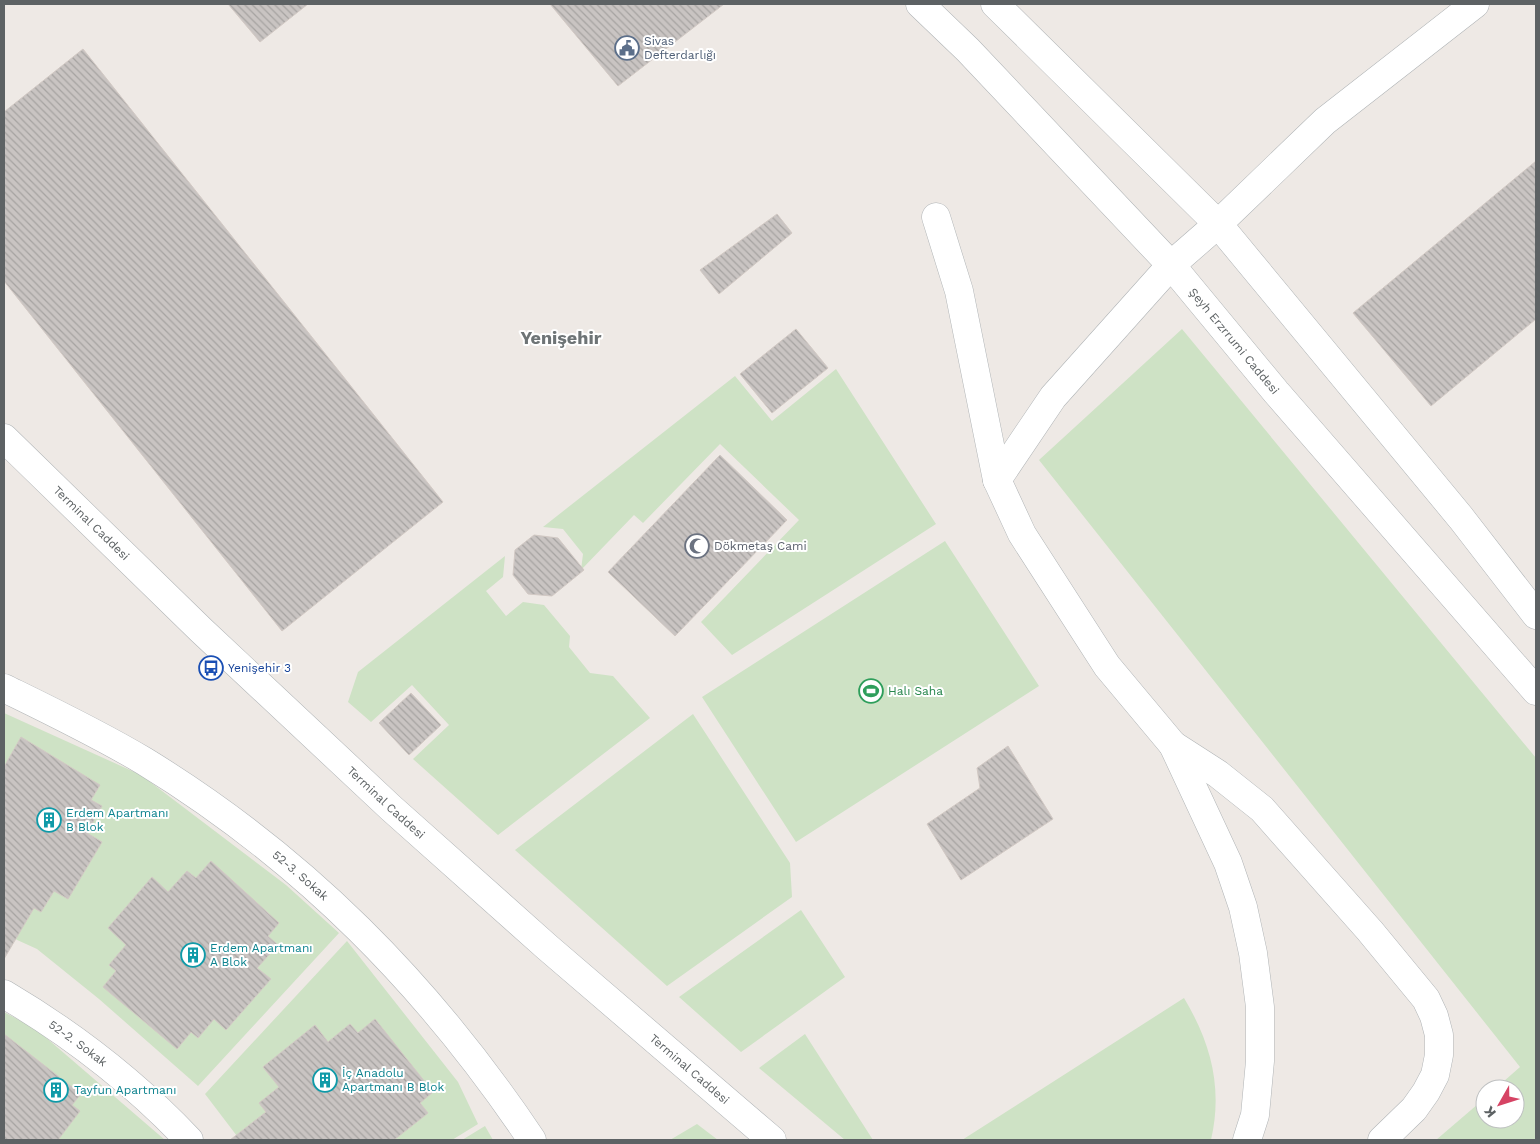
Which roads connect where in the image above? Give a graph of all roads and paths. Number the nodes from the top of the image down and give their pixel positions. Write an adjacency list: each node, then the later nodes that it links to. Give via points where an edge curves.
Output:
1 (920, 4): 6 (street, Şeyh Erzrrumi Caddesi, via 968,50)
2 (995, 4): 5 (street)
3 (1475, 4): 5 (street, via 1325,120)
4 (936, 217): 8 (street, via 959,291)
5 (1218, 224): 6 (street); 9 (street, via 1461,518)
6 (1172, 265): 8 (street, via 1053,397); 11 (street, Şeyh Erzrrumi Caddesi, via 1276,392)
7 (7, 443): 16 (street, Terminal Caddesi, via 391,808)
8 (997, 480): 12 (street, via 1022,534 1107,666)
9 (1536, 615)
10 (4, 688): 15 (street, 52-3. Sokak, via 144,761 274,852 335,904 445,1020 496,1086)
11 (1536, 691)
12 (1172, 745): 17 (street, via 1228,863 1243,907 1253,953 1260,1007 1260,1061 1254,1115); 18 (street, via 1218,774 1262,810 1426,999 1439,1035 1435,1074 1414,1108)
13 (4, 994): 14 (street, 52-2. Sokak, via 96,1058)
14 (189, 1140)
15 (532, 1140)
16 (772, 1140)
17 (1247, 1140)
18 (1382, 1140)

